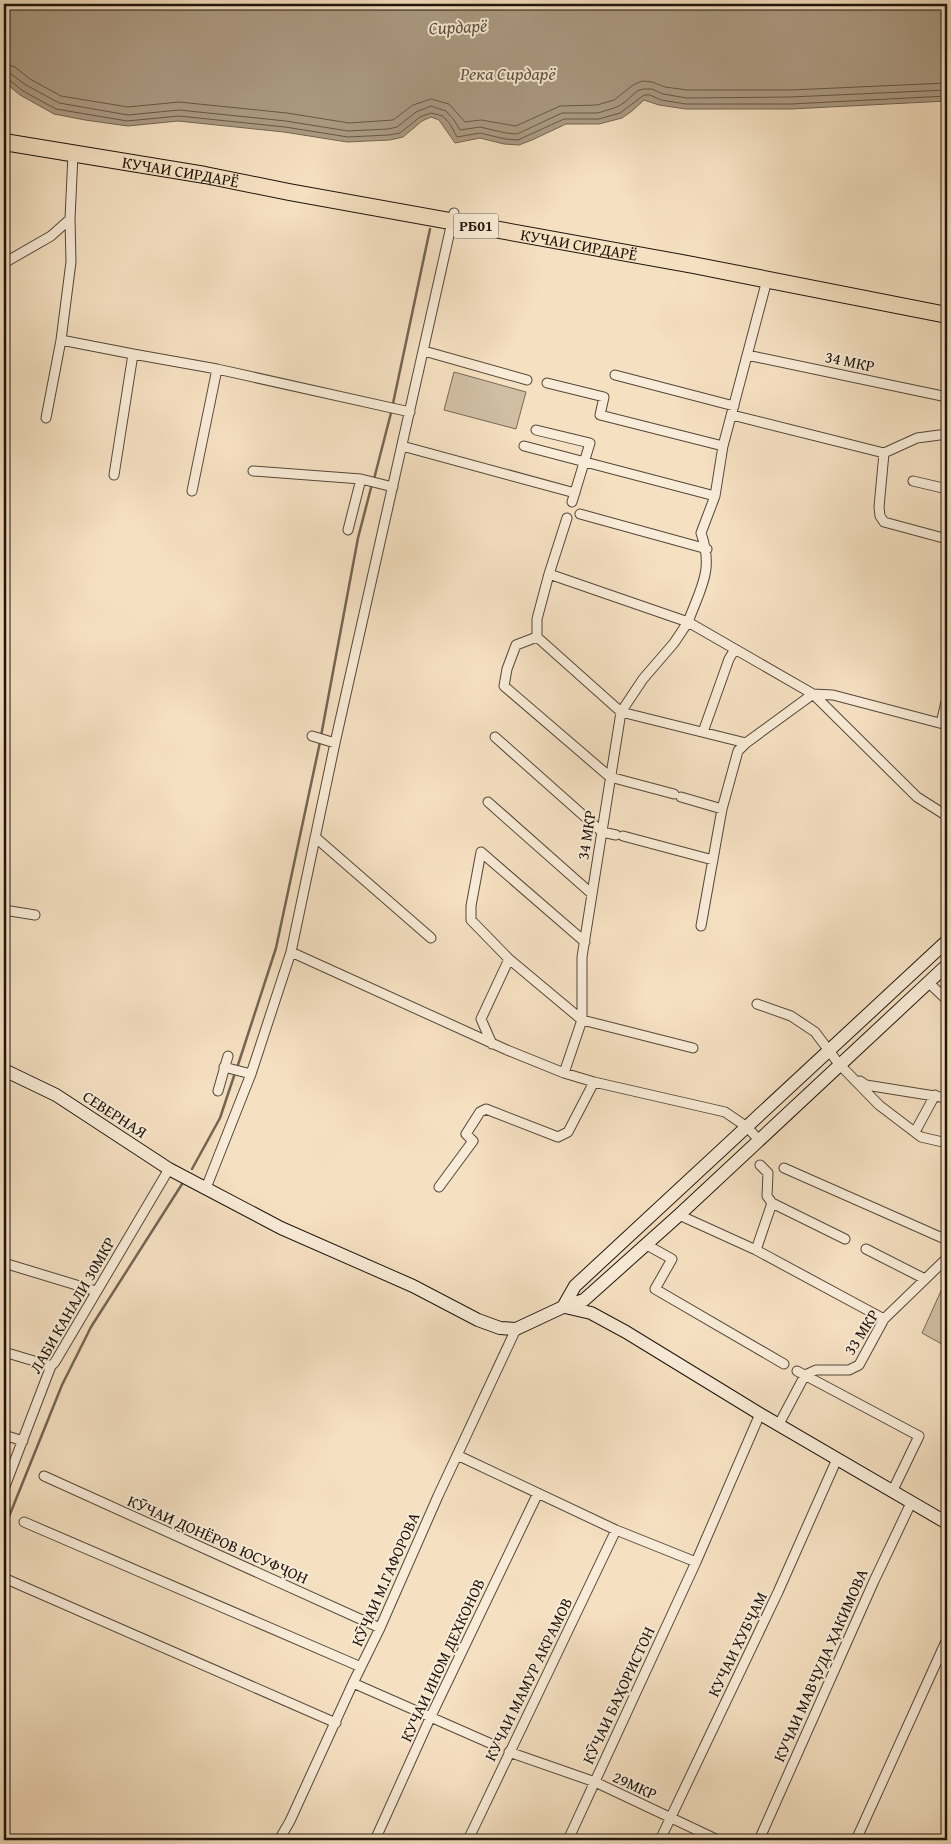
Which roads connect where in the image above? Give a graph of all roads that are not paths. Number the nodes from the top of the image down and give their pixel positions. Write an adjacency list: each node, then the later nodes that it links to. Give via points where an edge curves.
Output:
1 (4, 135): 3 (highway, РБ01)
2 (4, 142): 3 (highway, РБ01)
3 (73, 150): 4 (highway, РБ01, via 296,186); 5 (street)
4 (453, 218): 7 (highway, КУЧАИ СИРДАРЁ / РБ01); 8 (highway, РБ01); 11 (street)
5 (70, 219): 6 (street, via 51,236); 10 (street, via 71,262)
6 (4, 263)
7 (767, 280): 9 (highway, КУЧАИ СИРДАРЁ / РБ01); 13 (street)
8 (947, 306)
9 (947, 314)
10 (61, 340): 12 (street); 22 (street)
11 (424, 352): 16 (street); 20 (street)
12 (133, 354): 14 (street); 31 (street)
13 (747, 355): 18 (street, 34 МКР); 19 (street)
14 (217, 369): 20 (street); 36 (street)
15 (615, 375): 19 (street)
16 (528, 380)
17 (547, 383): 27 (street, via 604,397 600,415)
18 (947, 397)
19 (734, 406): 21 (street)
20 (410, 412): 25 (street)
21 (732, 415): 27 (street); 28 (street)
22 (46, 418)
23 (536, 430): 29 (street, via 590,443)
24 (947, 434): 28 (street, via 917,438)
25 (402, 446): 34 (street); 37 (street)
26 (524, 446): 29 (street)
27 (723, 446): 38 (street)
28 (884, 452): 43 (street, via 879,508 884,522)
29 (584, 463): 37 (street); 38 (street)
30 (253, 471): 32 (street)
31 (114, 475)
32 (361, 479): 34 (street); 42 (street)
33 (913, 481): 35 (street)
34 (394, 487): 56 (street)
35 (947, 489)
36 (192, 491)
37 (574, 493): 39 (street)
38 (715, 496): 44 (street, via 701,533)
39 (572, 502)
40 (580, 514): 44 (street)
41 (567, 518): 45 (street)
42 (348, 530)
43 (947, 539)
44 (707, 549): 46 (street, via 708,570)
45 (549, 574): 46 (street); 47 (street, via 537,619)
46 (688, 622): 48 (street); 51 (street)
47 (537, 637): 51 (street); 58 (street, via 516,645 504,686)
48 (735, 649): 49 (street); 53 (street)
49 (813, 694): 52 (street, via 833,695); 57 (street); 61 (street, via 917,797)
50 (947, 698): 52 (street)
51 (621, 712): 53 (street); 58 (street, 34 МКР)
52 (944, 724)
53 (703, 732): 57 (street)
54 (312, 736): 56 (street)
55 (495, 737): 62 (street)
56 (335, 743): 63 (street)
57 (746, 743): 60 (street, via 738,751)
58 (610, 777): 60 (street); 62 (street, 34 МКР)
59 (488, 802): 65 (street)
60 (722, 809): 64 (street)
61 (947, 816)
62 (602, 832): 64 (street); 65 (street, 34 МКР)
63 (315, 837): 69 (street); 72 (street)
64 (713, 860): 68 (street)
65 (592, 894): 71 (street, 34 МКР)
66 (4, 910): 67 (street)
67 (35, 915)
68 (700, 926)
69 (432, 938)
70 (947, 941): 81 (main road)
71 (585, 942): 73 (street, via 481,852 471,920); 78 (street, 34 МКР)
72 (291, 952): 79 (street); 87 (street)
73 (509, 959): 78 (street); 79 (street, via 481,1019)
74 (947, 965): 75 (main road)
75 (928, 982): 76 (street); 83 (main road)
76 (947, 1000)
77 (757, 1004): 81 (street, via 790,1016 815,1032)
78 (582, 1020): 80 (street); 86 (street, 34 МКР)
79 (492, 1044): 86 (street)
80 (693, 1048)
81 (829, 1049): 83 (street); 93 (main road)
82 (228, 1056): 84 (street)
83 (839, 1064): 88 (street); 95 (main road)
84 (232, 1069): 87 (street); 90 (street)
85 (4, 1070): 99 (main road, СЕВЕРНАЯ, via 56,1095)
86 (564, 1073): 89 (street)
87 (252, 1074): 101 (street)
88 (852, 1076): 91 (street, via 866,1085); 94 (street, via 879,1105)
89 (594, 1082): 93 (street, via 726,1112); 100 (street, via 568,1132 558,1137 486,1110 480,1112 466,1134 473,1140)
90 (218, 1091)
91 (935, 1096): 92 (street); 94 (street)
92 (947, 1098)
93 (747, 1127): 95 (street); 109 (main road)
94 (915, 1132): 96 (street)
95 (759, 1140): 103 (main road)
96 (947, 1143)
97 (760, 1165): 102 (street, via 768,1173 767,1196)
98 (784, 1168): 105 (street)
99 (168, 1170): 101 (main road, СЕВЕРНАЯ); 114 (street, ЛАБИ КАНАЛИ 30МКР)
100 (439, 1187)
101 (206, 1188): 119 (main road, СЕВЕРНАЯ, via 281,1228 413,1286 478,1320 500,1328)
102 (772, 1203): 104 (street); 108 (street)
103 (679, 1215): 106 (main road); 108 (street)
104 (845, 1239)
105 (947, 1240)
106 (645, 1244): 112 (main road); 121 (street, via 672,1259 655,1289)
107 (866, 1249): 113 (street)
108 (756, 1250): 118 (street)
109 (606, 1257): 112 (main road); 116 (main road, via 575,1286)
110 (947, 1258): 113 (street, 33 МКР)
111 (4, 1263): 114 (street)
112 (617, 1270): 115 (main road)
113 (925, 1279): 118 (street, 33 МКР)
114 (96, 1291): 122 (street, ЛАБИ КАНАЛИ 30МКР)
115 (593, 1292): 116 (main road, via 584,1300); 117 (main road, via 589,1299)
116 (563, 1307): 117 (main road); 119 (main road)
117 (591, 1313): 124 (main road)
118 (884, 1319): 123 (street, 33 МКР, via 860,1365 849,1370)
119 (516, 1329): 128 (street, КӮЧАИ М.ГАФОРОВА)
120 (4, 1352): 122 (street)
121 (784, 1364)
122 (50, 1366): 127 (street, ЛАБИ КАНАЛИ 30МКР)
123 (801, 1373): 125 (street); 132 (street, via 919,1436)
124 (760, 1414): 125 (main road); 138 (street, КӮЧАИ БАҲОРИСТОН)
125 (778, 1424): 129 (main road)
126 (4, 1435): 127 (street)
127 (23, 1441): 131 (street, ЛАБИ КАНАЛИ 30МКР)
128 (457, 1455): 133 (street); 140 (street, КӮЧАИ М.ГАФОРОВА)
129 (837, 1459): 132 (main road); 149 (street, КУЧАИ ХУБҶАМ, via 778,1592)
130 (44, 1476): 140 (street, КӮЧАИ ДОНЁРОВ ЮСУФҶОН)
131 (4, 1489)
132 (892, 1492): 134 (main road)
133 (538, 1493): 137 (street); 144 (street, КУЧАИ ИНОМ ДЕХКОНОВ)
134 (911, 1503): 136 (main road); 156 (street, КУЧАИ МАВҶУДА ҲАКИМОВА)
135 (24, 1522): 142 (street)
136 (947, 1523)
137 (616, 1530): 138 (street); 147 (street, КУЧАИ МАМУР АКРАМОВ)
138 (696, 1562): 148 (street, КӮЧАИ БАҲОРИСТОН)
139 (4, 1578): 145 (street)
140 (380, 1628): 142 (street, КӮЧАИ М.ГАФОРОВА)
141 (947, 1639): 157 (street)
142 (361, 1667): 143 (street, КӮЧАИ М.ГАФОРОВА)
143 (353, 1683): 144 (street); 145 (street, КӮЧАИ М.ГАФОРОВА)
144 (431, 1716): 146 (street); 151 (street, КУЧАИ ИНОМ ДЕХКОНОВ)
145 (336, 1723): 150 (street, КӮЧАИ М.ГАФОРОВА)
146 (494, 1745)
147 (509, 1752): 148 (street, 29МКР); 152 (street, КУЧАИ МАМУР АКРАМОВ)
148 (595, 1782): 149 (street, 29МКР); 153 (street, КӮЧАИ БАҲОРИСТОН)
149 (670, 1817): 154 (street, КУЧАИ ХУБҶАМ); 155 (street, 29МКР)
150 (279, 1840)
151 (374, 1840)
152 (468, 1840)
153 (568, 1840)
154 (660, 1840)
155 (718, 1840)
156 (759, 1840)
157 (856, 1840)

